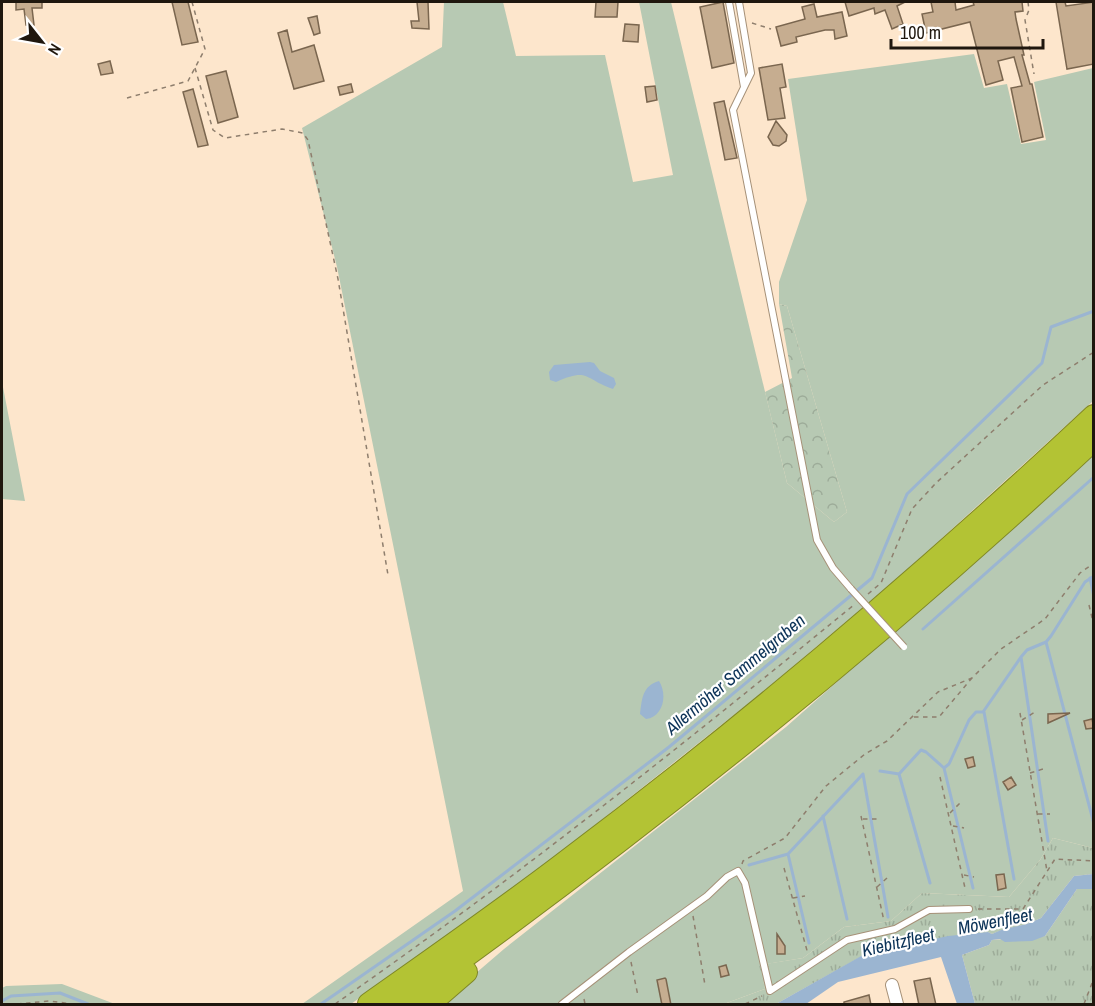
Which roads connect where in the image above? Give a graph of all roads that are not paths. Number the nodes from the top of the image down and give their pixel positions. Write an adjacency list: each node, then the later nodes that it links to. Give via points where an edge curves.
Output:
1 (729, 2): 3 (lane)
2 (739, 2): 3 (lane, via 751,73)
3 (744, 87): 6 (lane, bridge, via 733,110 817,540 833,568)
4 (1094, 416): 10 (highway, via 759,710 564,863)
5 (1094, 439): 8 (highway, via 816,684)
6 (904, 647)
7 (969, 909): 13 (lane, via 929,910 896,929 847,940 770,991 745,883 738,871)
8 (524, 915): 11 (highway); 12 (highway)
9 (892, 986): 14 (street)
10 (369, 1005)
11 (399, 1005)
12 (429, 1005)
13 (562, 1005)
14 (897, 1005)

